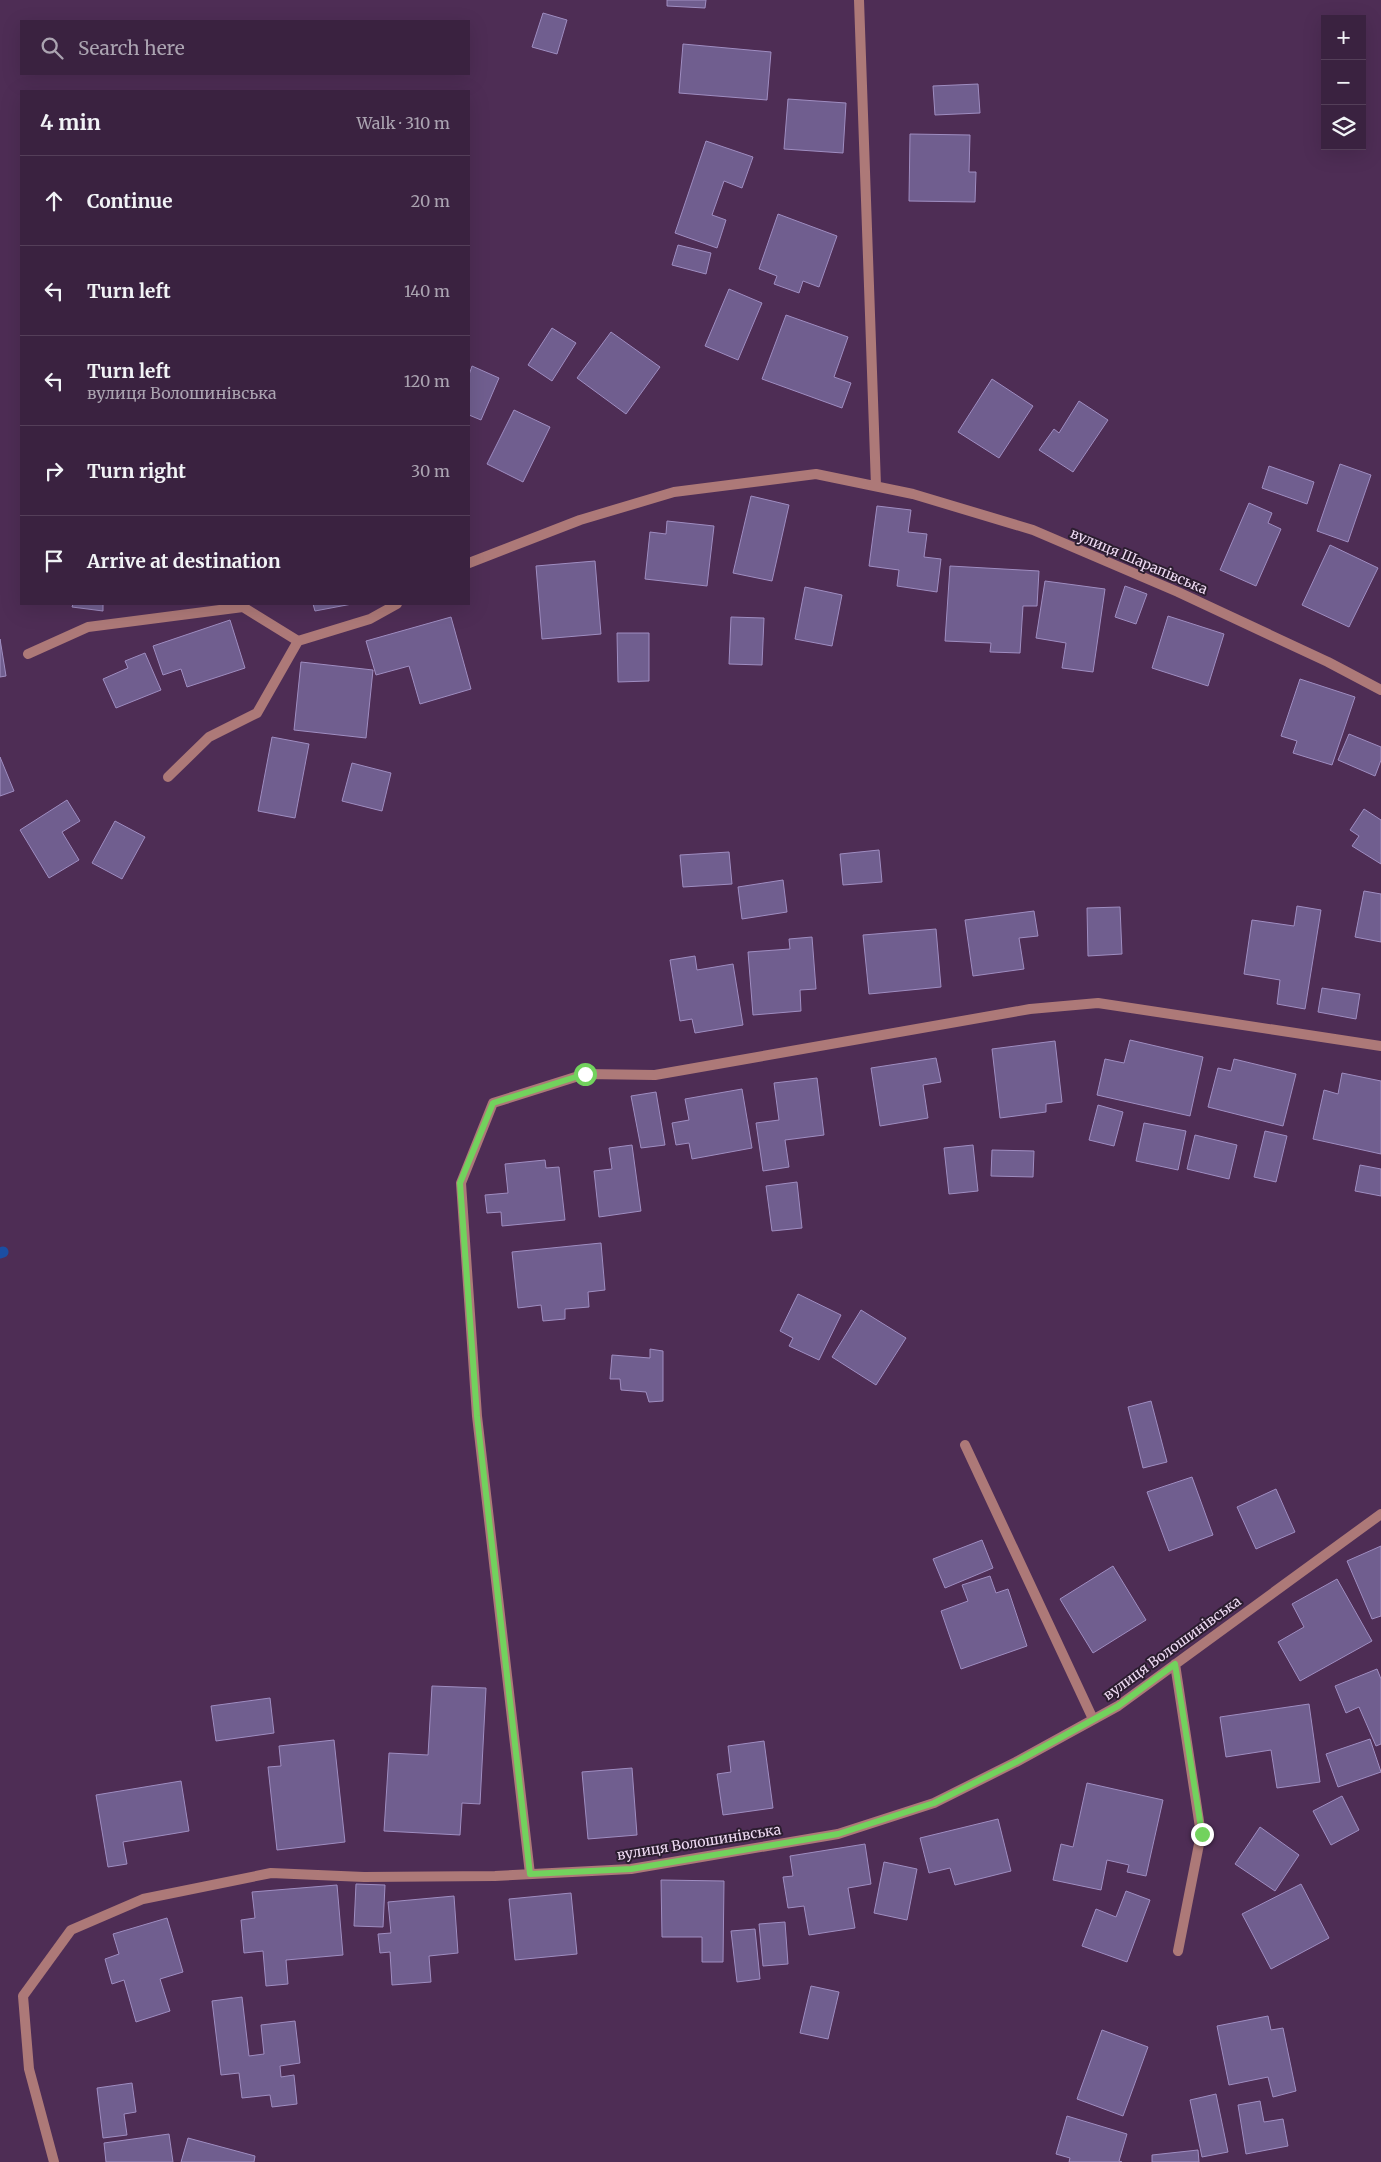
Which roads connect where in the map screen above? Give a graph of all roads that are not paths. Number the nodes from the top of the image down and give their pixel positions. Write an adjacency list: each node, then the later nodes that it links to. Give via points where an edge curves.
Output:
1 (859, 0): 2 (street)
2 (876, 486): 3 (street, вулиця Шарапівська, via 816,474 674,492 580,520); 7 (street, вулиця Шарапівська, via 1034,530 1178,592)
3 (470, 563)
4 (395, 605): 5 (street, via 370,619)
5 (298, 641): 6 (street, via 243,607 88,627); 8 (street, via 257,713 208,737)
6 (28, 654)
7 (1381, 690)
8 (168, 777)
9 (1381, 1046): 14 (street, via 1098,1003 1030,1009 655,1076 585,1074 493,1103 460,1183 477,1416)
10 (965, 1445): 13 (street)
11 (1381, 1514): 12 (street, вулиця Волошинівська)
12 (1175, 1664): 13 (street, вулиця Волошинівська, via 1118,1706); 15 (street, via 1202,1834)
13 (1093, 1719): 14 (street, вулиця Волошинівська, via 934,1803 838,1834 631,1869)
14 (530, 1874): 16 (street, вулиця Волошинівська, via 364,1877 272,1873 143,1899 71,1930 23,1996 29,2069)
15 (1178, 1951)
16 (54, 2162)

